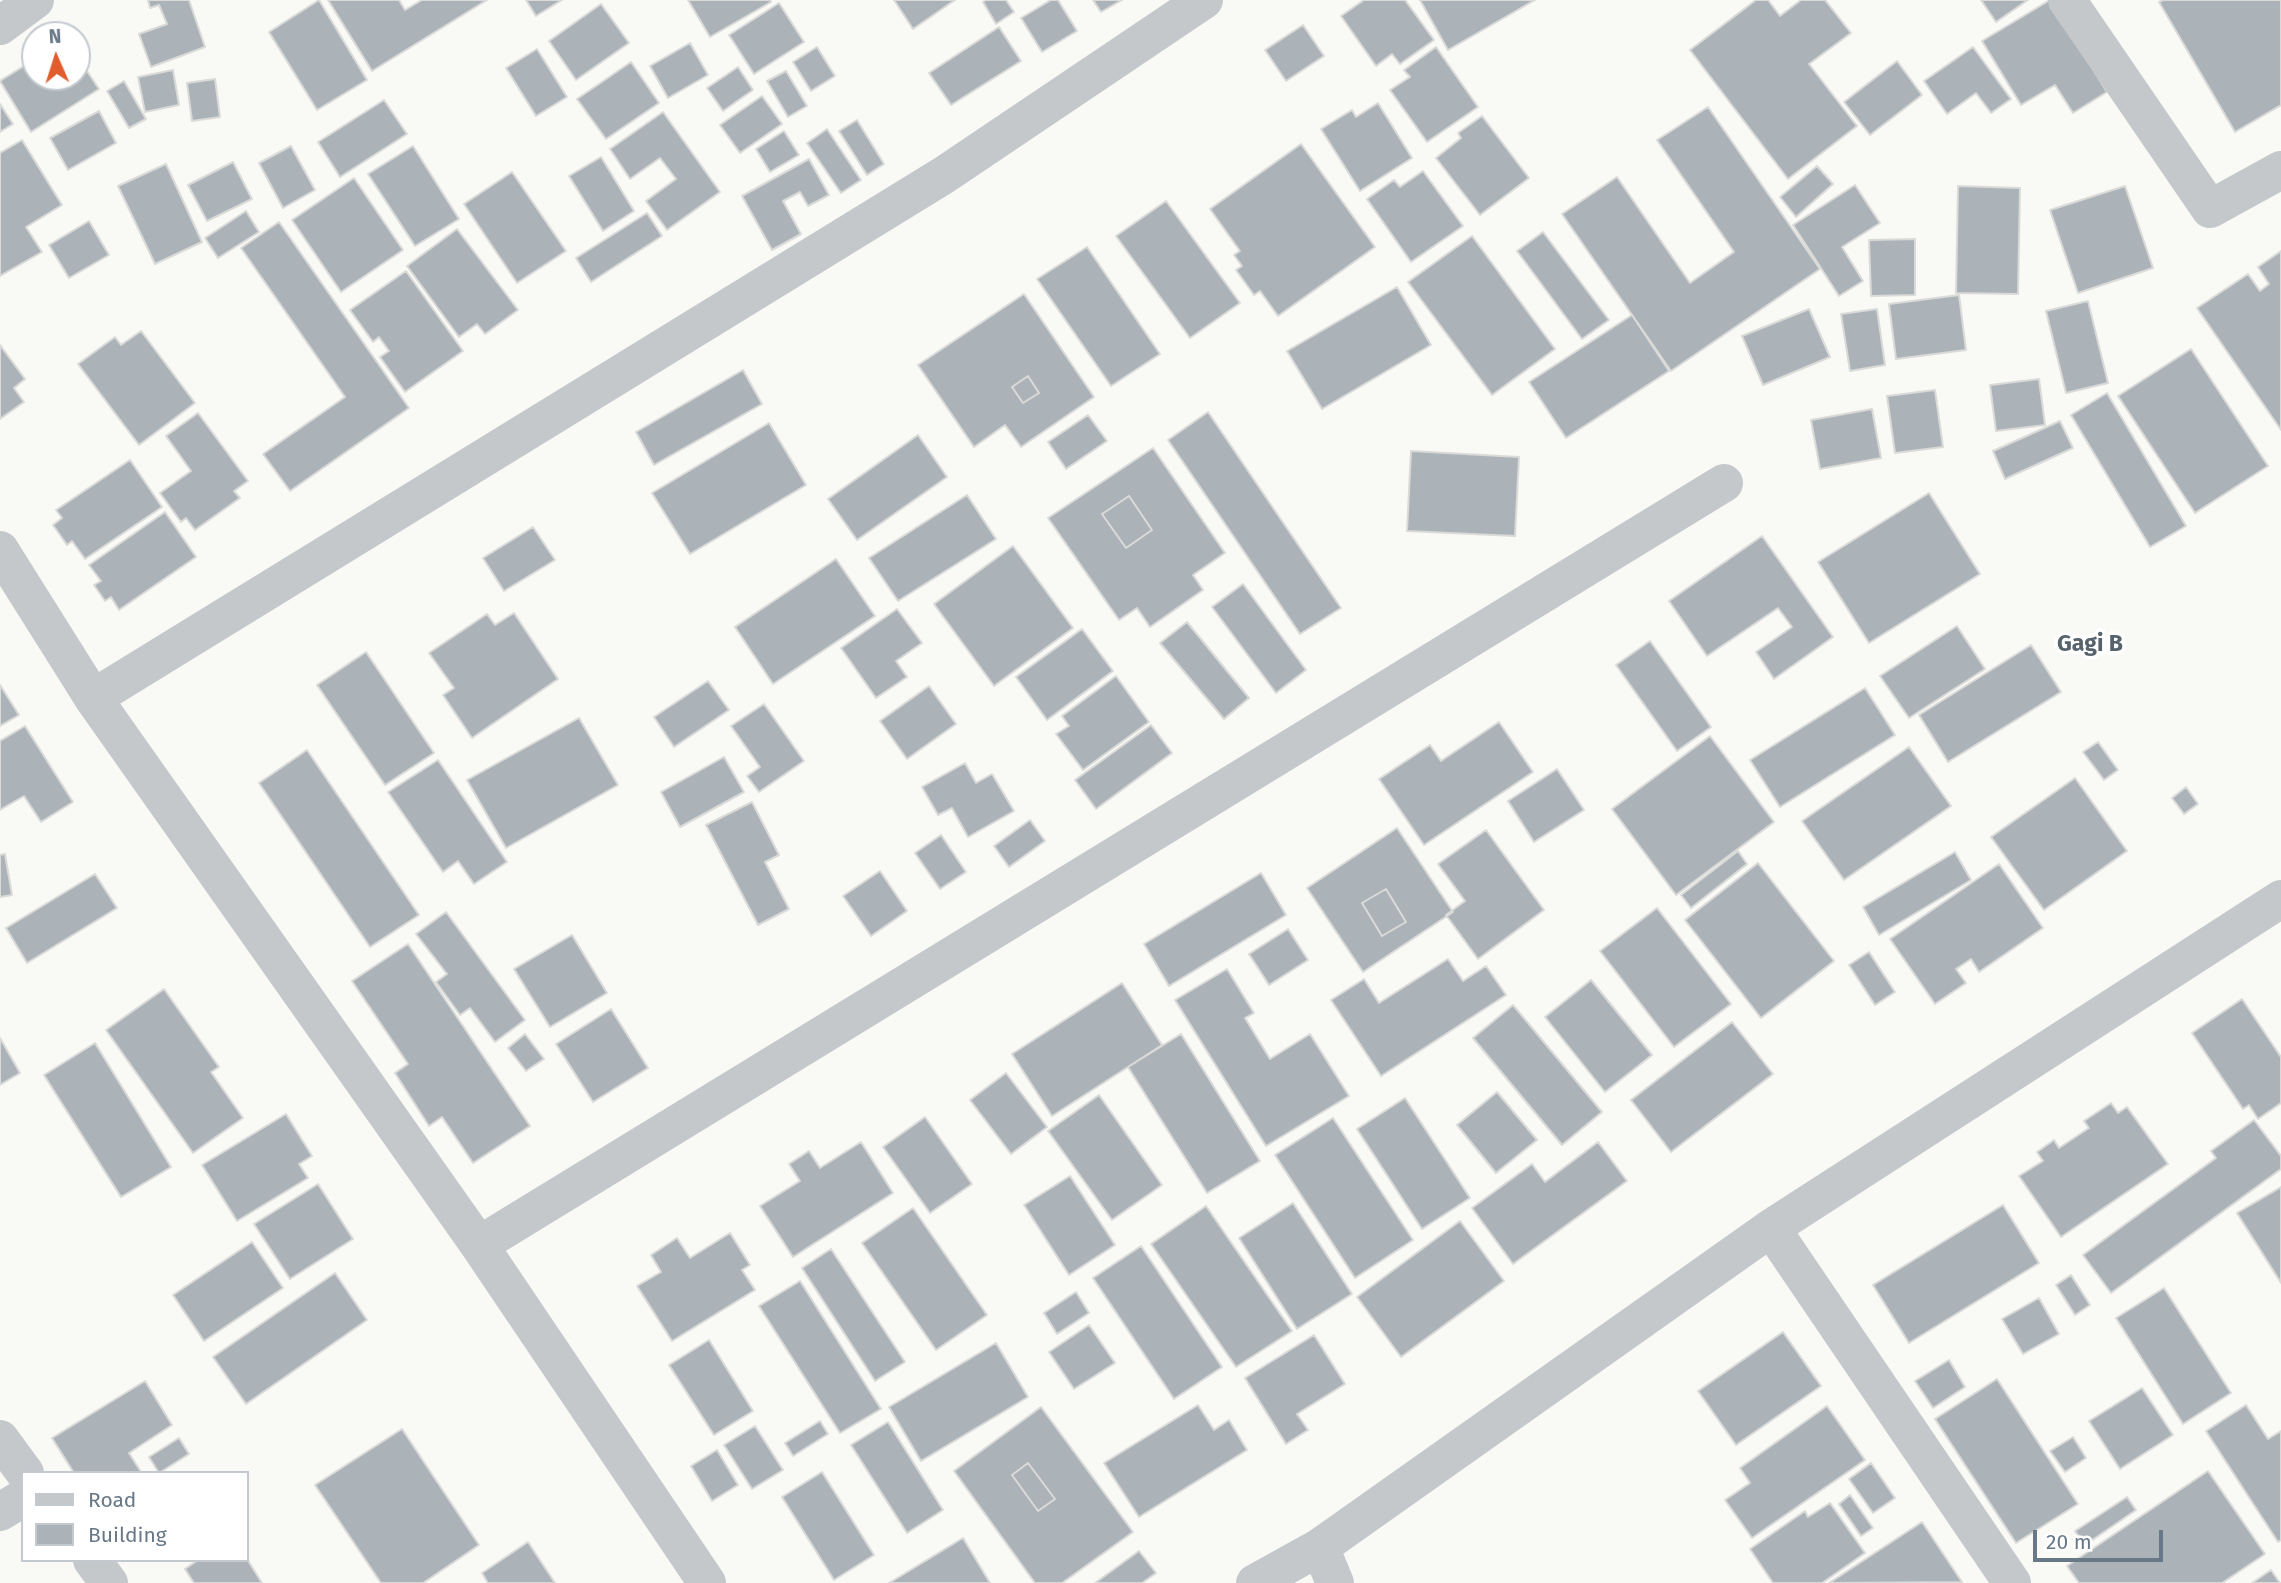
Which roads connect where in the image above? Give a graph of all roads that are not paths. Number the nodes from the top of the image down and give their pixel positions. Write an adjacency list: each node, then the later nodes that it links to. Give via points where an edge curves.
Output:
1 (36, 0): 4 (street)
2 (1204, 0): 8 (street, via 944,175)
3 (2067, 0): 5 (street, via 2210,209)
4 (0, 26)
5 (2281, 170)
6 (1724, 483): 11 (street)
7 (0, 550): 8 (street)
8 (93, 698): 11 (street)
9 (2281, 899): 10 (street)
10 (1772, 1228): 16 (street); 22 (street)
11 (479, 1245): 19 (street)
12 (0, 1439): 13 (street)
13 (23, 1471)
14 (21, 1499): 15 (street)
15 (0, 1512)
16 (1320, 1547): 20 (street); 21 (street)
17 (93, 1562): 18 (street)
18 (109, 1583)
19 (707, 1583)
20 (1255, 1583)
21 (1335, 1583)
22 (2012, 1583)

